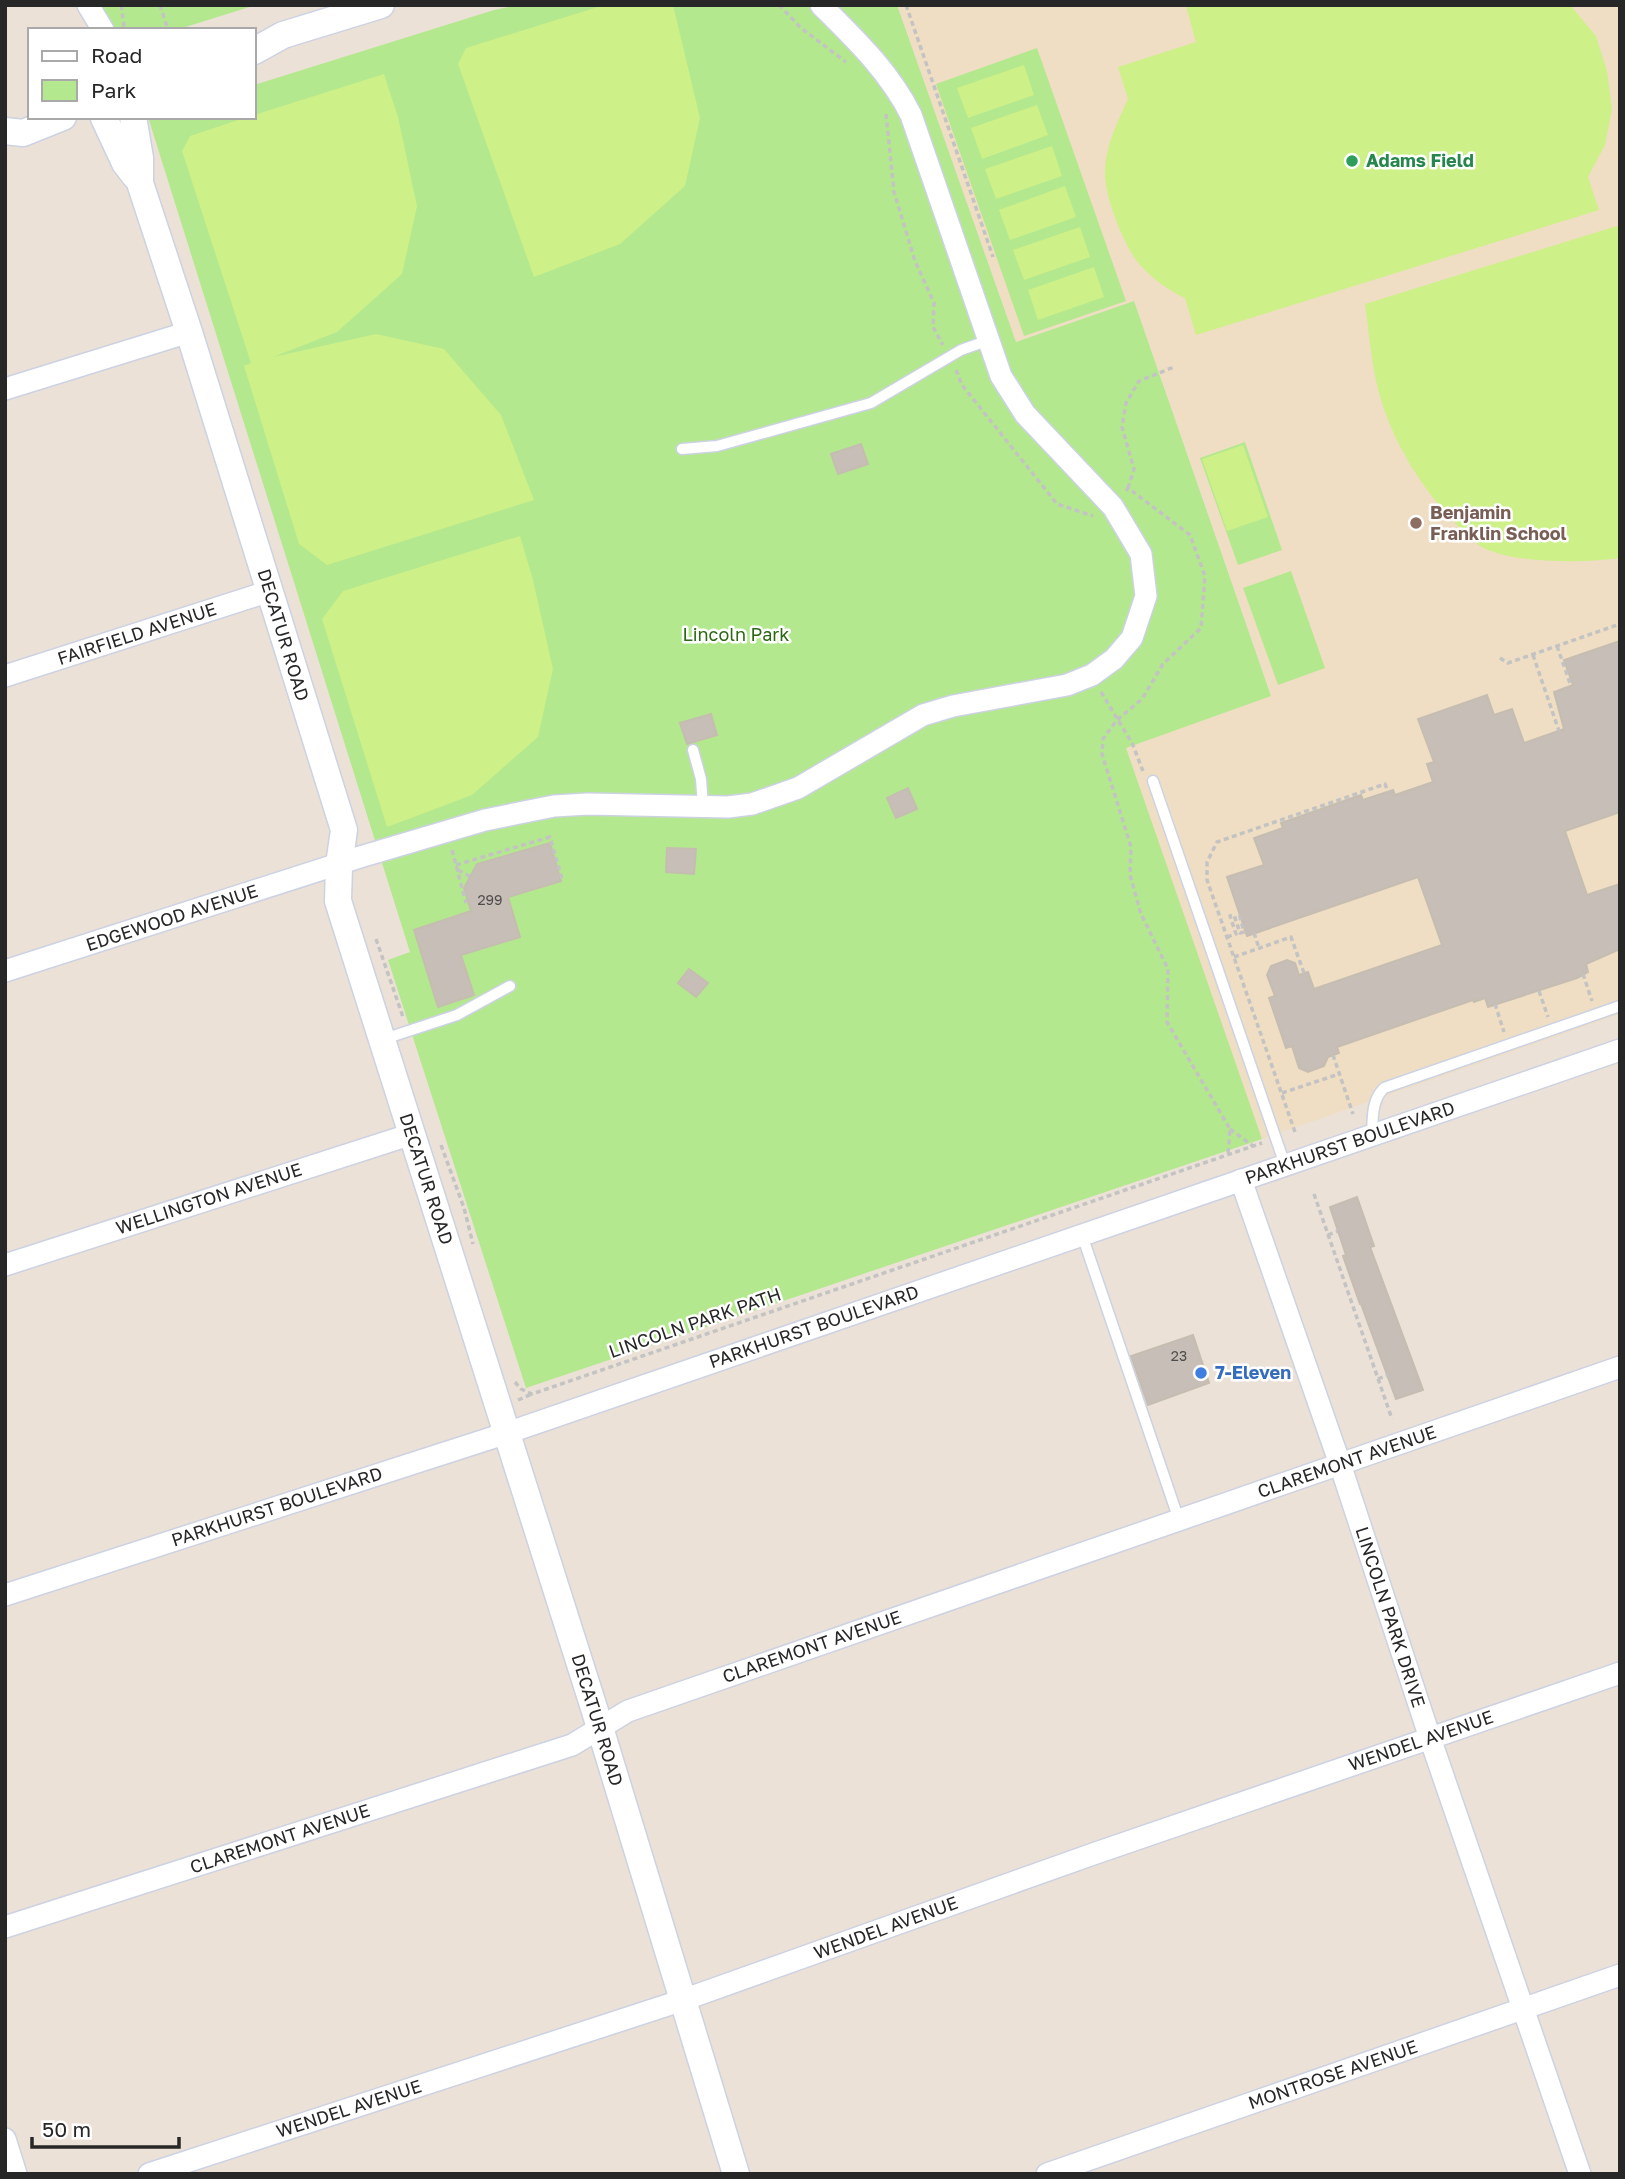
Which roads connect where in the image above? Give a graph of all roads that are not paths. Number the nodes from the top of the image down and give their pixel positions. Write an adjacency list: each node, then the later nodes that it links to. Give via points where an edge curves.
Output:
1 (86, 5): 4 (street); 5 (street)
2 (381, 5): 6 (street)
3 (821, 5): 16 (street, EDGEWOOD AVENUE, via 876,61 911,115)
4 (88, 28)
5 (102, 28)
6 (283, 35): 7 (street); 8 (street)
7 (256, 36)
8 (256, 50)
9 (28, 112): 13 (street)
10 (58, 119): 13 (street, via 23,133)
11 (104, 119): 14 (street, DECATUR ROAD)
12 (133, 119): 14 (street, DECATUR ROAD)
13 (5, 129)
14 (140, 183): 15 (street, DECATUR ROAD)
15 (189, 332): 17 (street); 19 (street, DECATUR ROAD)
16 (989, 340): 18 (lane, via 961,350 871,403 717,446); 23 (street, EDGEWOOD AVENUE, via 1001,376 1024,414 1113,507 1142,554 1146,596 1132,638 1114,659 1067,685 923,715 776,797 752,804)
17 (5, 389)
18 (682, 449)
19 (270, 591): 20 (street, FAIRFIELD AVENUE); 24 (street, DECATUR ROAD, via 344,830)
20 (5, 676)
21 (693, 750): 23 (lane)
22 (1153, 781): 32 (lane)
23 (702, 807): 24 (street, EDGEWOOD AVENUE, via 589,804 522,811)
24 (339, 865): 25 (street, EDGEWOOD AVENUE); 28 (street, DECATUR ROAD, via 338,901)
25 (5, 971)
26 (510, 986): 28 (lane, via 457,1015)
27 (1620, 1006): 31 (lane, via 1391,1085 1374,1103)
28 (381, 1040): 30 (street, DECATUR ROAD)
29 (1620, 1049): 31 (street, PARKHURST BOULEVARD)
30 (425, 1135): 35 (street, WELLINGTON AVENUE); 37 (street, DECATUR ROAD)
31 (1372, 1135): 32 (street, PARKHURST BOULEVARD)
32 (1285, 1165): 33 (street, PARKHURST BOULEVARD)
33 (1241, 1180): 34 (street, PARKHURST BOULEVARD); 38 (street, LINCOLN PARK DRIVE)
34 (1082, 1235): 37 (street, PARKHURST BOULEVARD); 39 (lane)
35 (5, 1265)
36 (1620, 1367): 38 (street, CLAREMONT AVENUE)
37 (507, 1433): 40 (street, PARKHURST BOULEVARD); 42 (street, DECATUR ROAD)
38 (1340, 1464): 39 (street, CLAREMONT AVENUE); 43 (street, LINCOLN PARK DRIVE)
39 (1179, 1520): 42 (street, CLAREMONT AVENUE, via 628,1711)
40 (5, 1595)
41 (1620, 1673): 43 (street, WENDEL AVENUE)
42 (599, 1728): 44 (street, CLAREMONT AVENUE, via 572,1745); 46 (street, DECATUR ROAD)
43 (1430, 1738): 46 (street, WENDEL AVENUE); 47 (street, LINCOLN PARK DRIVE)
44 (5, 1927)
45 (1620, 1975): 47 (street, MONTROSE AVENUE)
46 (683, 2000): 50 (street, WENDEL AVENUE); 51 (street, DECATUR ROAD)
47 (1523, 2009): 52 (street, MONTROSE AVENUE); 53 (street, LINCOLN PARK DRIVE)
48 (5, 2139): 49 (street)
49 (16, 2174)
50 (149, 2174)
51 (736, 2174)
52 (1047, 2174)
53 (1580, 2174)

